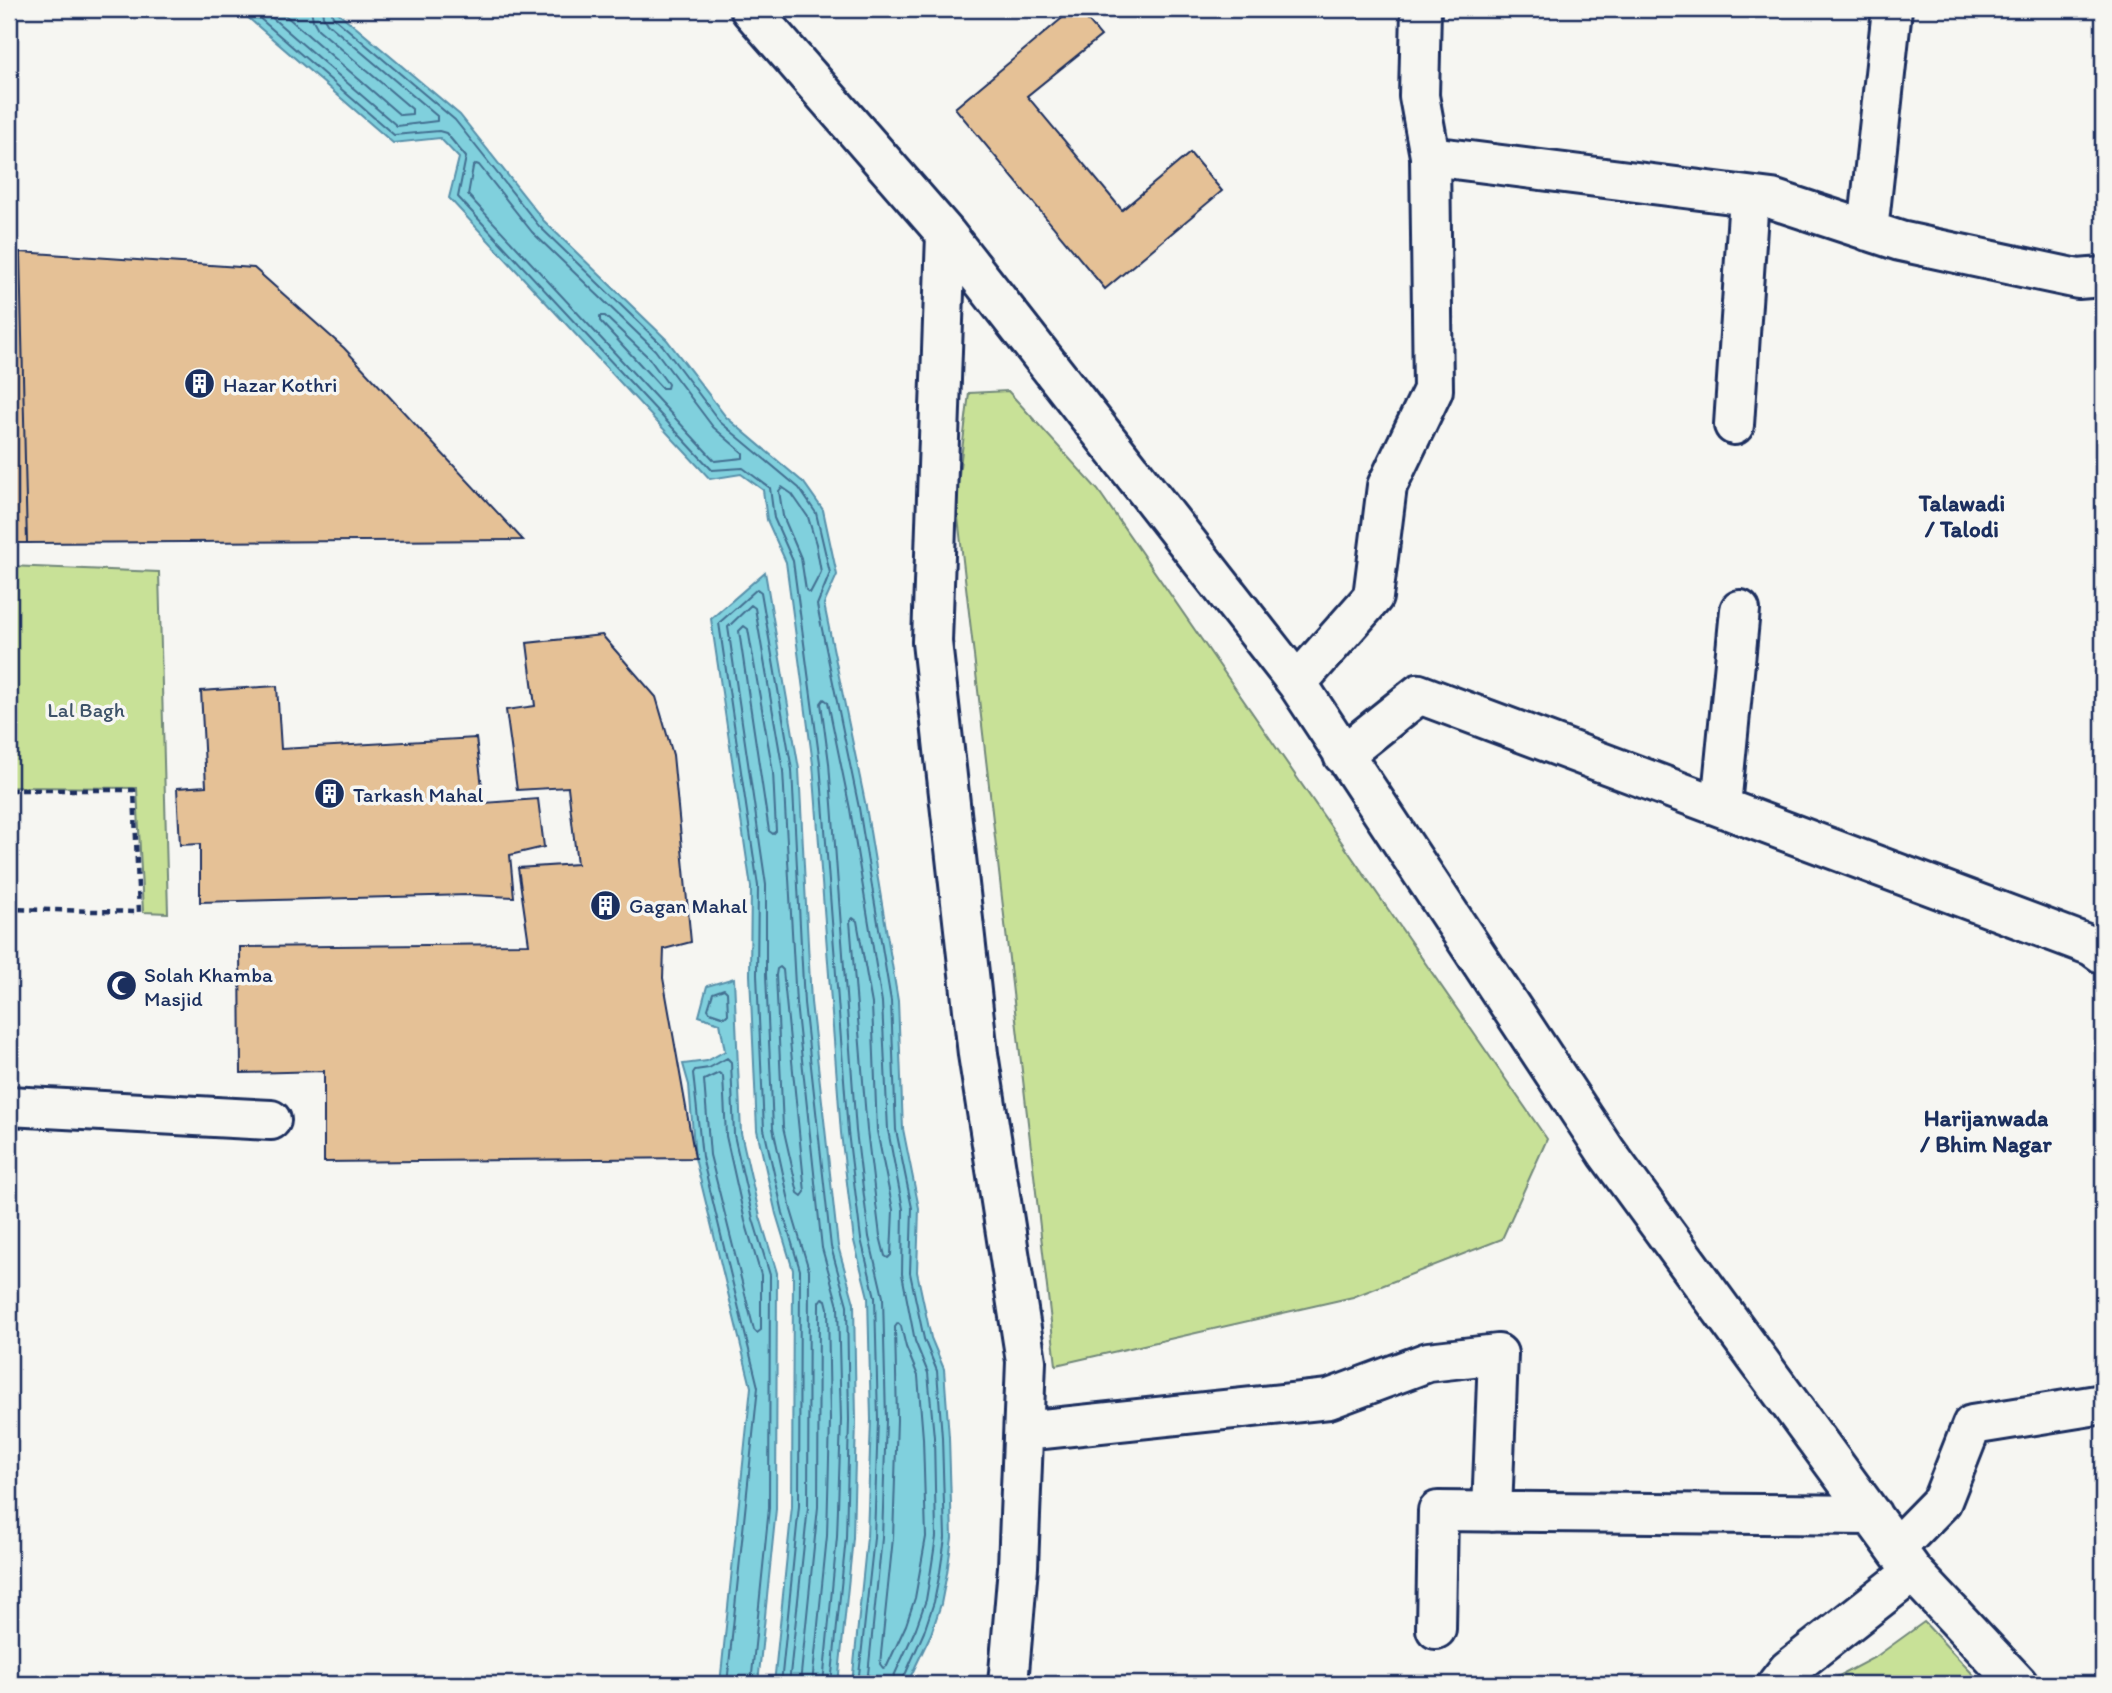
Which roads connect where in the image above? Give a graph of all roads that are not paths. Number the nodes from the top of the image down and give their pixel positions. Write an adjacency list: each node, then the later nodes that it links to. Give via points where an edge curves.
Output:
1 (750, 9): 7 (street)
2 (1421, 9): 4 (street, via 1419,96)
3 (1892, 9): 6 (street)
4 (1430, 156): 5 (street); 11 (street, via 1433,390 1388,486 1373,597)
5 (1749, 197): 6 (street, via 1772,199); 9 (street)
6 (1868, 230): 8 (street, via 1899,241 2078,279)
7 (946, 234): 11 (street); 18 (street, via 932,642 978,1054 1026,1361)
8 (2103, 277)
9 (1734, 425)
10 (1740, 610): 13 (street)
11 (1297, 683): 12 (street)
12 (1343, 755): 13 (street, via 1419,694); 20 (street, via 1608,1153)
13 (1721, 806): 14 (street)
14 (2103, 954)
15 (9, 1106): 16 (street)
16 (271, 1120)
17 (2103, 1404): 21 (street, via 1972,1425 1942,1501)
18 (1024, 1431): 19 (street, via 1329,1399 1428,1362 1498,1354); 23 (street)
19 (1492, 1512): 20 (street); 22 (street, via 1438,1511)
20 (1872, 1515): 21 (street)
21 (1904, 1560): 24 (street); 25 (street)
22 (1436, 1629)
23 (1008, 1684)
24 (1777, 1684)
25 (2018, 1684)

